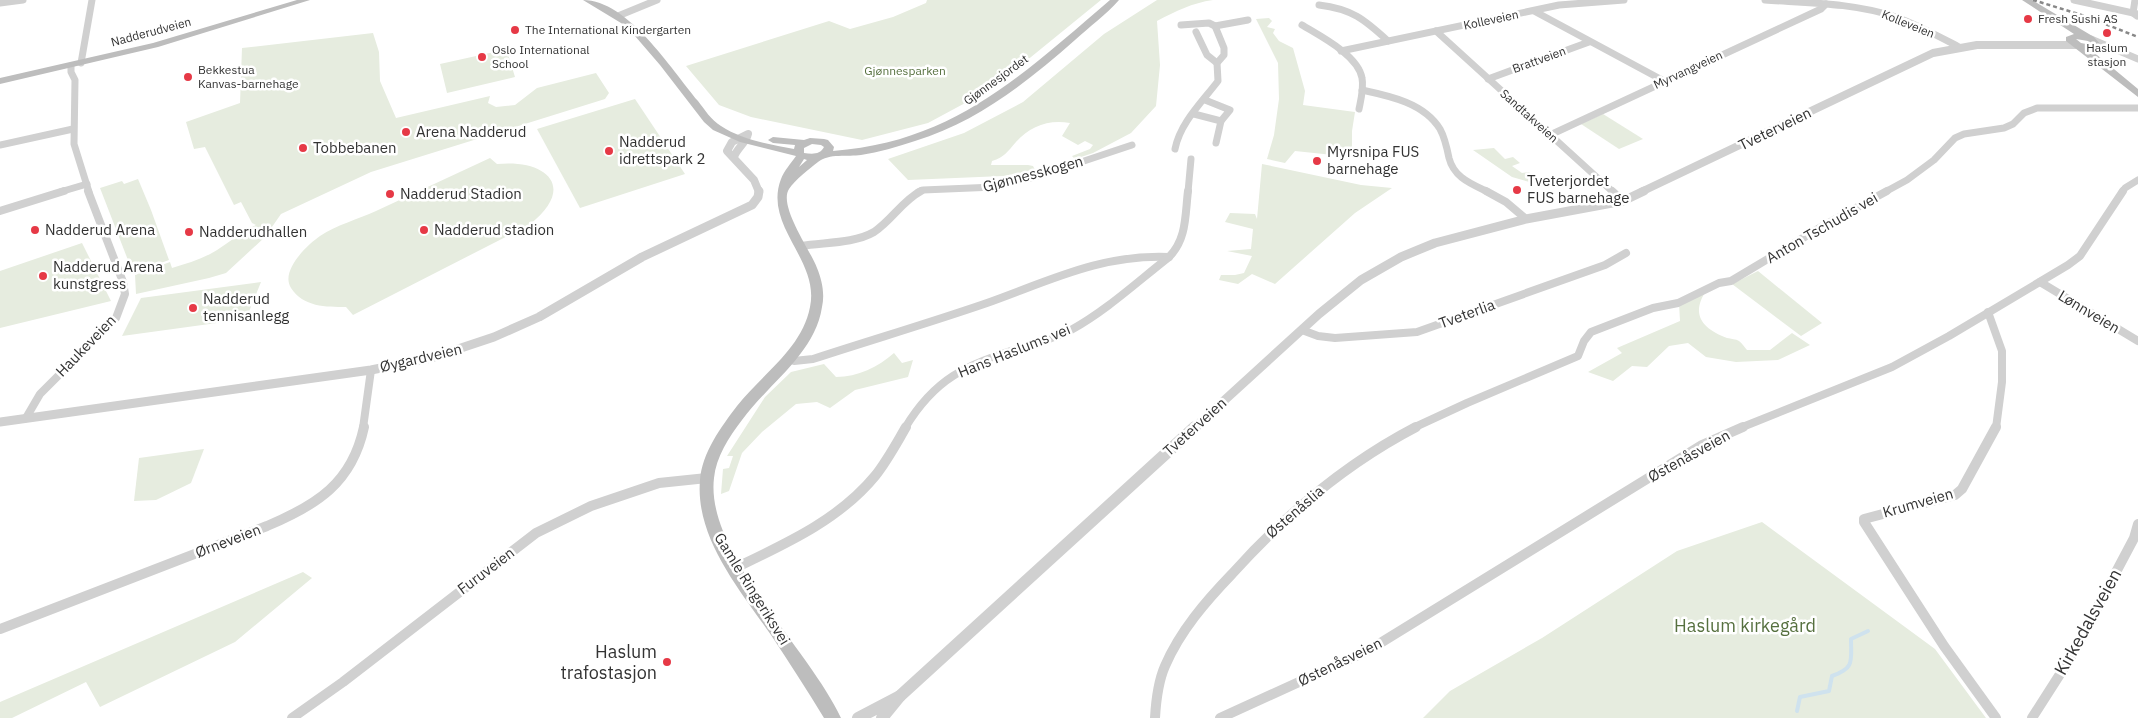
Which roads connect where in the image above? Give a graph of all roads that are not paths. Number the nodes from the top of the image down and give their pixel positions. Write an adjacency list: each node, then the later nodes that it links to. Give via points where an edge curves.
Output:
1 (23, 0): 12 (street)
2 (92, 0): 33 (street, Haukeveien)
3 (306, 0): 33 (main road, Nadderudveien, via 179,38)
4 (587, 0): 18 (main road)
5 (657, 0): 18 (street)
6 (1115, 0): 53 (main road, Gjønnesjordet, via 1010,88 978,110 932,132 898,143 856,153)
7 (1624, 0): 15 (street, Kolleveien, via 1582,2)
8 (1765, 0): 13 (street, Kolleveien)
9 (2026, 0): 16 (main road)
10 (2074, 0): 17 (street)
11 (2135, 0): 17 (street)
12 (0, 3)
13 (1826, 4): 29 (street, Kolleveien, via 1897,17); 37 (street, Myrvangveien)
14 (1318, 5): 25 (street, via 1354,13)
15 (1534, 10): 24 (street, Kolleveien); 26 (street, Brattveien)
16 (2041, 11): 27 (main road); 28 (main road)
17 (2136, 14)
18 (618, 16): 47 (main road, via 635,28 653,48 704,119 714,127)
19 (1248, 20): 22 (street)
20 (1181, 25): 22 (street, via 1209,23)
21 (1302, 25): 30 (street)
22 (1215, 26): 32 (street, via 1224,48 1224,55)
23 (1196, 32): 32 (street, via 1207,55)
24 (1436, 32): 25 (street, Kolleveien); 35 (street, Sandtakveien)
25 (1388, 41): 30 (street, Kolleveien)
26 (1589, 42): 35 (street, Brattveien); 37 (street, Brattveien)
27 (2074, 42): 28 (main road, via 2075,36); 29 (street, Tveterveien); 34 (main road)
28 (2092, 42): 31 (street); 34 (main road, via 2100,59)
29 (1958, 47): 59 (street, Tveterveien, via 1926,55)
30 (1341, 51): 38 (street, via 1358,68)
31 (2138, 59)
32 (1217, 63): 40 (street, via 1218,81)
33 (76, 64): 36 (main road, Nadderudveien); 45 (street, Haukeveien, via 72,72 75,80)
34 (2114, 73): 39 (main road)
35 (1488, 79): 46 (street, Sandtakveien)
36 (0, 81)
37 (1664, 81): 46 (street, Myrvangveien)
38 (1362, 90): 42 (street); 61 (street, via 1400,100 1418,109 1440,131 1456,173 1506,202)
39 (2138, 94)
40 (1204, 100): 43 (street); 44 (street, via 1230,110)
41 (2138, 108): 71 (street, Anton Tschudis vei, via 2038,108 2024,112 2004,128 1955,138 1934,160 1907,180 1730,281 1678,303 1653,308 1591,332 1578,356)
42 (1359, 109)
43 (1194, 114): 44 (street); 52 (street, via 1180,131)
44 (1221, 121): 49 (street)
45 (73, 128): 50 (street); 57 (street, Haukeveien, via 74,144)
46 (1550, 135): 59 (street, Sandtakveien)
47 (744, 137): 48 (main road); 54 (main road); 70 (street, Øygardveien, via 734,157 754,180 759,192 752,205 642,257 539,317 494,338 431,358)
48 (805, 143): 53 (main road, via 815,141); 54 (main road, Gamle Ringeriksvei, via 799,147)
49 (1216, 143)
50 (0, 145)
51 (1132, 146): 62 (street, Gjønnesskogen, via 995,187 923,190 866,236)
52 (1175, 149)
53 (823, 152): 54 (main road); 58 (main road, via 796,175)
54 (800, 154): 58 (main road, Gamle Ringeriksvei, via 787,173)
55 (1191, 159): 64 (street, Hans Haslums vei, via 1183,236)
56 (2138, 180): 65 (street, Østenåsveien, via 2125,188 2080,256)
57 (86, 184): 60 (street); 72 (street, Haukeveien, via 125,294 116,318 40,394)
58 (783, 192): 62 (main road, Gamle Ringeriksvei, via 787,221)
59 (1623, 201): 61 (street, Tveterveien)
60 (0, 211)
61 (1526, 219): 67 (street, Tveterveien, via 1435,243 1401,257 1360,280)
62 (801, 246): 69 (main road, Gamle Ringeriksvei, via 815,276 818,303 808,330)
63 (1626, 253): 67 (street, Tveterlia, via 1605,264 1417,332 1336,338)
64 (1169, 257): 69 (street, via 1150,254 1100,262 986,304 813,360); 76 (street, Hans Haslums vei, via 1084,322 976,364 939,385 918,407 877,474 866,486 820,522)
65 (2040, 282): 66 (street, Østenåsveien); 68 (street, Lønnveien)
66 (1988, 312): 84 (street, Østenåsveien, via 1892,367 1702,445 1369,650); 85 (street, Krumveien, via 2002,351 1996,430 1962,489 1940,500 1870,516 1864,522 1944,646)
67 (1302, 330): 78 (street, Tveterveien)
68 (2138, 341)
69 (786, 359): 74 (main road, Gamle Ringeriksvei, via 728,428)
70 (371, 370): 72 (street, Øygardveien); 77 (street, Ørneveien, via 363,425 352,463 344,475 310,505 267,526)
71 (1514, 384): 83 (street, Østenåslia, via 1395,438 1308,498 1258,544 1180,638 1160,680)
72 (26, 418): 73 (street, Øygardveien)
73 (0, 422)
74 (707, 478): 76 (main road, Gamle Ringeriksvei, via 710,516); 79 (street, Furuveien, via 659,483 591,506 536,533)
75 (2138, 524): 86 (street, Kirkedalsveien, via 2134,538 2071,657)
76 (735, 568): 80 (main road, Gamle Ringeriksvei)
77 (0, 629)
78 (900, 696): 81 (street, Tveterveien); 82 (street, Tveterveien)
79 (292, 718)
80 (833, 718)
81 (858, 718)
82 (882, 718)
83 (1155, 718)
84 (1220, 718)
85 (1996, 718)
86 (2032, 718)

